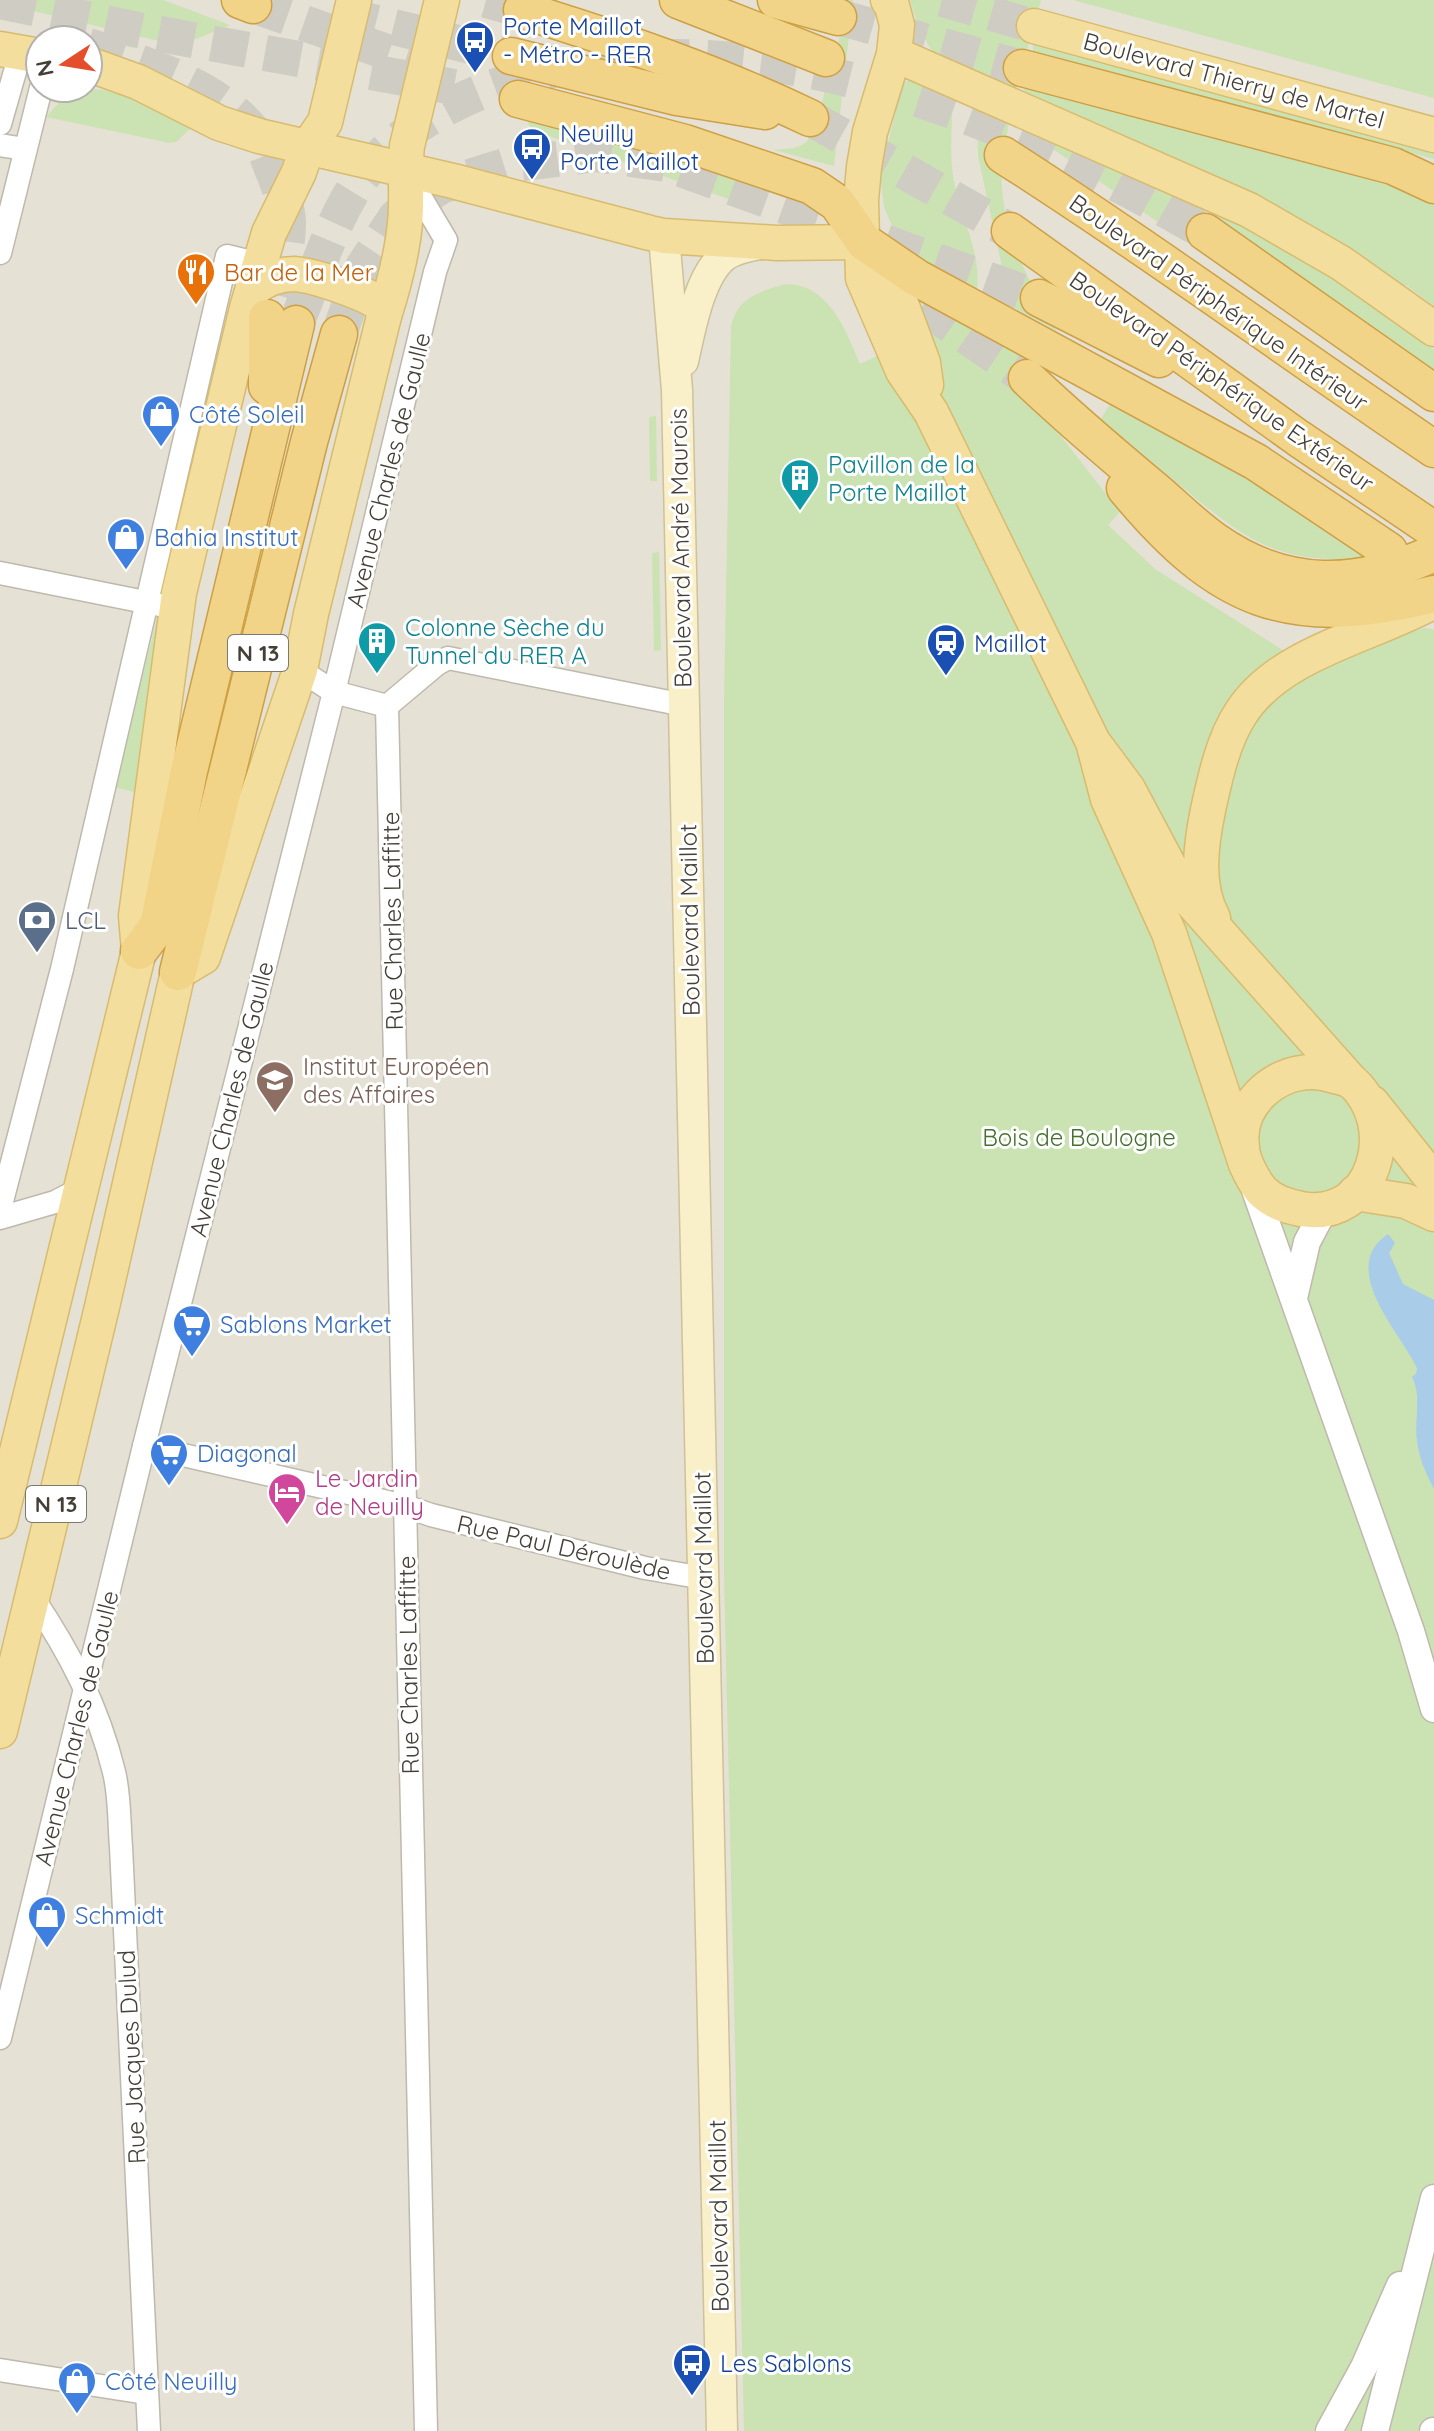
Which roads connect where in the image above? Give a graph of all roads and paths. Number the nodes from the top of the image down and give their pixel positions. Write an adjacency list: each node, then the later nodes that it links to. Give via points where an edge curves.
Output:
1 (354, 0): 20 (main road, via 325,122)
2 (442, 0): 24 (main road, Avenue Charles de Gaulle)
3 (678, 0): 11 (highway)
4 (776, 0): 7 (highway)
5 (888, 0): 9 (main road, via 897,25)
6 (522, 10): 10 (highway, via 705,71 810,118 677,97)
7 (838, 17)
8 (20, 53): 17 (street)
9 (894, 54): 30 (main road, via 864,167); 36 (main road, via 1249,210 1314,246)
10 (511, 56)
11 (826, 58)
12 (1022, 68): 23 (highway)
13 (104, 70): 20 (main road, via 229,127)
14 (518, 99): 30 (highway, via 685,143 812,186 837,203)
15 (37, 104): 21 (street)
16 (1434, 112): 18 (main road, Boulevard Thierry de Martel, via 1037,15)
17 (0, 124)
18 (1434, 135)
19 (0, 145): 21 (street)
20 (307, 148): 24 (main road); 33 (main road)
21 (25, 149): 32 (street)
22 (1003, 155): 43 (highway, Boulevard Périphérique Intérieur)
23 (1393, 166): 25 (highway); 26 (highway)
24 (404, 170): 29 (main road); 35 (main road, Avenue Charles de Gaulle, via 405,224); 53 (street, Avenue Charles de Gaulle, via 446,240)
25 (1434, 177)
26 (1434, 185)
27 (1010, 231): 42 (highway, Boulevard Périphérique Extérieur)
28 (1205, 232): 40 (highway)
29 (664, 236): 31 (main road); 39 (main road, Boulevard André Maurois)
30 (864, 242): 31 (main road); 45 (highway, via 942,292 1256,462); 56 (main road, via 863,278 903,371 929,408)
31 (777, 243): 39 (main road, Boulevard André Maurois, via 728,253 714,268 694,316)
32 (0, 253)
33 (269, 285): 35 (main road, via 266,279 294,274 334,284 375,299); 48 (main road); 51 (street, via 227,256); 58 (highway, N 13, via 266,440 158,926)
34 (1039, 298): 42 (highway)
35 (384, 316): 52 (main road, Avenue Charles de Gaulle)
36 (1434, 329)
37 (339, 334): 59 (highway, N 13)
38 (1027, 378): 41 (highway)
39 (677, 390): 54 (main road, Boulevard André Maurois)
40 (1434, 393)
41 (1061, 410): 46 (highway, via 1213,540 1255,563 1300,577 1345,578 1384,573); 49 (highway, via 1171,541 1251,595 1306,608 1350,608)
42 (1268, 415): 44 (highway, Boulevard Périphérique Extérieur)
43 (1434, 449)
44 (1434, 530)
45 (1389, 551)
46 (1434, 553)
47 (0, 573): 51 (street)
48 (179, 593): 51 (street, via 168,604); 58 (main road, via 136,916)
49 (1434, 594)
50 (1434, 601): 57 (main road, via 1306,659 1261,690 1241,713 1215,782 1201,859 1209,912)
51 (146, 603): 65 (street, via 62,969)
52 (300, 670): 53 (street); 59 (main road, Avenue Charles de Gaulle, via 203,957)
53 (334, 692): 55 (street); 70 (street, Avenue Charles de Gaulle)
54 (684, 705): 55 (street, via 448,658); 73 (main road, Boulevard Maillot)
55 (387, 706): 71 (street, Rue Charles Laffitte)
56 (1093, 742): 57 (main road, via 1128,789 1178,883); 61 (main road, via 1108,799 1169,933)
57 (1223, 935): 60 (main road)
58 (139, 951): 63 (main road, N 13)
59 (178, 972): 74 (main road, N 13)
60 (1356, 1085): 61 (main road, via 1311,1072 1274,1083 1245,1118); 62 (main road); 64 (main road, via 1377,1122 1379,1149 1370,1175)
61 (1244, 1158): 66 (main road, via 1270,1198 1286,1206); 69 (street)
62 (1434, 1181)
63 (82, 1188): 68 (street); 72 (main road, N 13)
64 (1355, 1193): 66 (main road); 67 (main road, via 1406,1201)
65 (0, 1209)
66 (1324, 1210): 69 (street, via 1307,1242)
67 (1434, 1214)
68 (0, 1218)
69 (1294, 1298): 76 (street)
70 (144, 1446): 71 (street, Rue Paul Déroulède); 75 (street, Avenue Charles de Gaulle)
71 (405, 1506): 73 (street, Rue Paul Déroulède, via 645,1568); 83 (street, Rue Charles Laffitte)
72 (0, 1521)
73 (704, 1578): 84 (main road, Boulevard Maillot)
74 (33, 1598): 75 (street, Rue Jacques Dulud); 77 (main road, N 13)
75 (86, 1688): 78 (street, Avenue Charles de Gaulle); 81 (street, Rue Jacques Dulud, via 115,1774)
76 (1434, 1709)
77 (0, 1731)
78 (0, 2038)
79 (1431, 2208): 85 (street, via 1364,2367); 86 (street)
80 (0, 2370): 81 (street)
81 (146, 2393): 82 (street, Rue Jacques Dulud)
82 (149, 2431)
83 (426, 2431)
84 (722, 2431)
85 (1329, 2431)
86 (1375, 2431)

